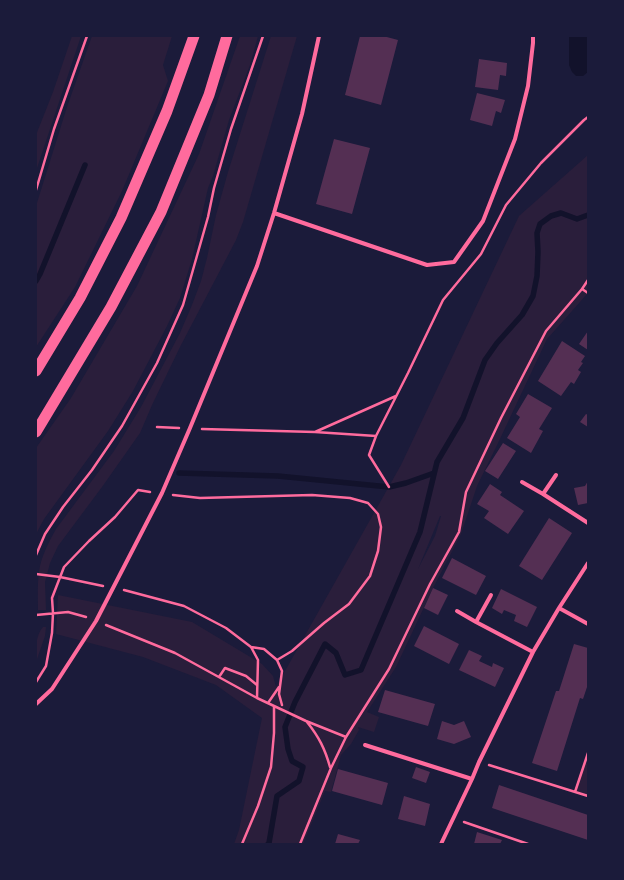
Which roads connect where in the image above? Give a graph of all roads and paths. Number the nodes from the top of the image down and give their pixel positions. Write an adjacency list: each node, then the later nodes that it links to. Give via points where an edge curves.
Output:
1 (87, 36): 8 (path, via 54,129)
2 (194, 36): 13 (highway, via 167,111 121,218 80,298)
3 (227, 36): 17 (highway, via 209,95 161,212 111,307)
4 (263, 36): 26 (path, via 229,136 183,305 157,363 122,426 63,507 45,534)
5 (319, 36): 9 (street, via 302,114)
6 (533, 36): 9 (street, via 528,86 515,138 483,221 454,262 427,265)
7 (588, 117): 14 (path, via 541,163 506,205 481,254 443,300)
8 (36, 190)
9 (274, 213): 16 (street, via 257,266)
10 (588, 280): 11 (path)
11 (582, 289): 12 (path); 52 (path, via 546,331 504,411 466,492 460,532 430,584 389,669)
12 (588, 293)
13 (36, 371)
14 (396, 396): 18 (path); 19 (path)
15 (157, 427): 16 (path)
16 (190, 428): 18 (path); 23 (street)
17 (36, 432)
18 (315, 432): 19 (path)
19 (376, 436): 22 (path, via 369,454)
20 (556, 475): 24 (street)
21 (522, 482): 24 (street)
22 (389, 487)
23 (162, 493): 29 (path, via 138,490 115,517 64,567); 30 (street); 41 (path, via 200,498 312,495 350,498 368,503 378,514 381,527 378,551 370,576 349,604 292,651)
24 (542, 494): 25 (street)
25 (588, 523)
26 (36, 555)
27 (588, 563): 32 (street)
28 (36, 574): 29 (path)
29 (60, 577): 30 (path); 34 (path, via 52,598)
30 (113, 588): 36 (street); 39 (path, via 184,606 226,628)
31 (491, 595): 37 (street)
32 (559, 608): 38 (street); 40 (street)
33 (457, 611): 37 (street)
34 (53, 613): 35 (path); 36 (path, via 68,612); 43 (path, via 46,666)
35 (36, 615)
36 (96, 621): 42 (path, via 175,652); 48 (street, via 52,689)
37 (476, 622): 40 (street)
38 (588, 624)
39 (251, 647): 41 (path, via 264,649); 44 (path, via 258,660)
40 (533, 652): 55 (street)
41 (277, 660): 45 (path, via 282,671)
42 (219, 677): 44 (path, via 225,668 246,676); 46 (path)
43 (36, 682)
44 (257, 685): 46 (path)
45 (280, 685): 47 (path); 50 (path)
46 (256, 698): 47 (path)
47 (268, 703): 49 (path)
48 (36, 704)
49 (274, 706): 51 (path); 62 (path, via 271,767)
50 (282, 706)
51 (307, 722): 52 (path); 57 (path, via 318,736)
52 (346, 737): 57 (path)
53 (365, 745): 58 (street)
54 (588, 753): 56 (path)
55 (479, 762): 58 (street); 59 (path)
56 (586, 763): 59 (path)
57 (331, 768): 63 (path)
58 (472, 779): 61 (street)
59 (575, 792): 60 (path)
60 (588, 796)
61 (454, 818): 64 (street); 65 (path)
62 (242, 844)
63 (300, 844)
64 (441, 844)
65 (528, 844)

